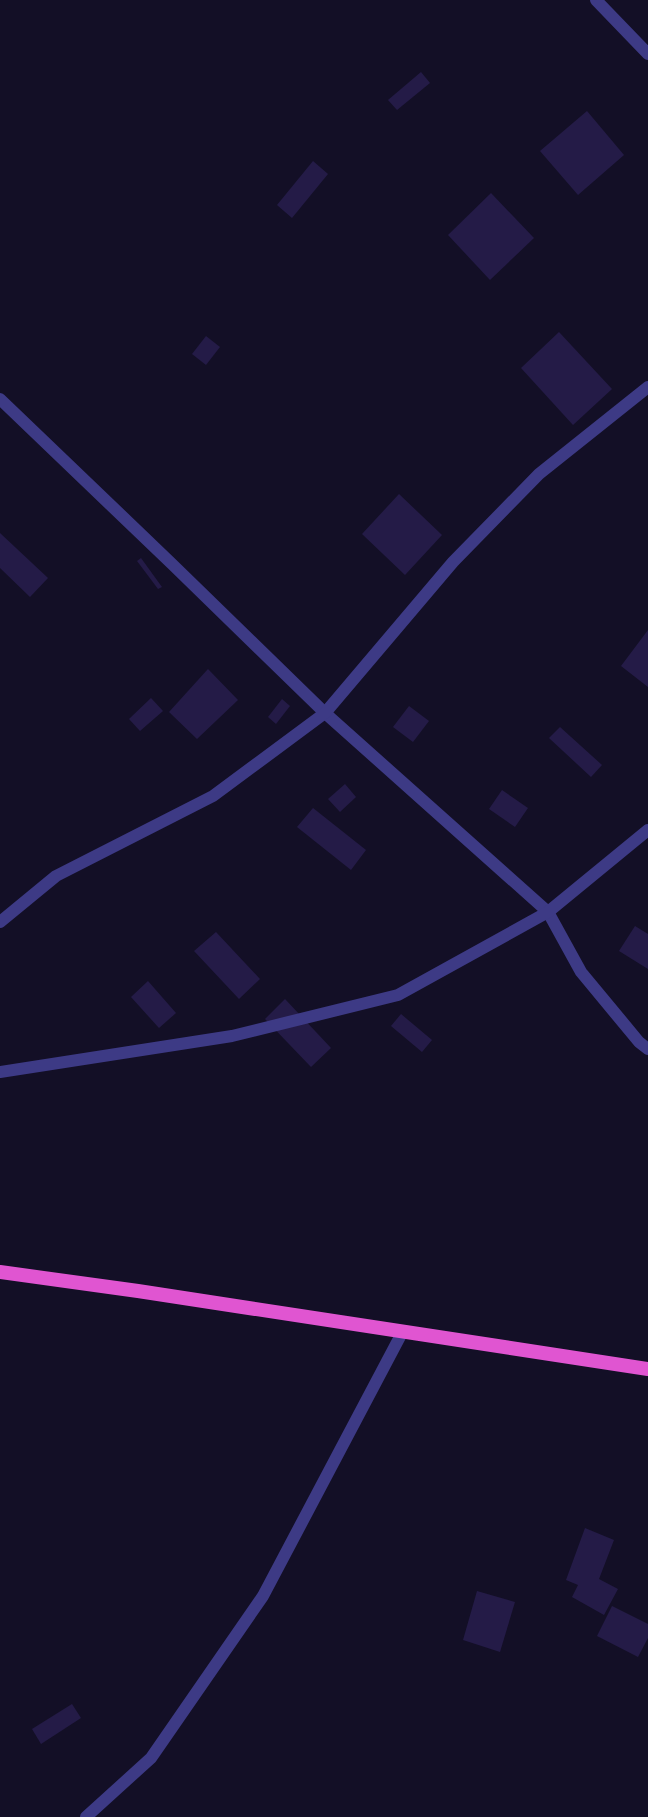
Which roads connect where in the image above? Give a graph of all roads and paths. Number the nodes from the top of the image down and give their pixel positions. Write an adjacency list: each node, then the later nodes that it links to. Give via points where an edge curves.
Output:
1 (596, 0): 2 (street)
2 (648, 54)
3 (648, 386): 5 (street, via 539,474 453,562)
4 (2, 406): 5 (street, via 172,564)
5 (324, 713): 7 (street); 8 (street, via 213,796 56,876)
6 (648, 830): 7 (street)
7 (548, 912): 9 (street, via 582,972); 10 (street, via 398,995 232,1036)
8 (0, 922)
9 (648, 1049)
10 (0, 1072)
11 (0, 1272): 12 (highway)
12 (403, 1331): 13 (highway); 14 (street, via 263,1596 151,1758)
13 (648, 1369)
14 (86, 1817)

